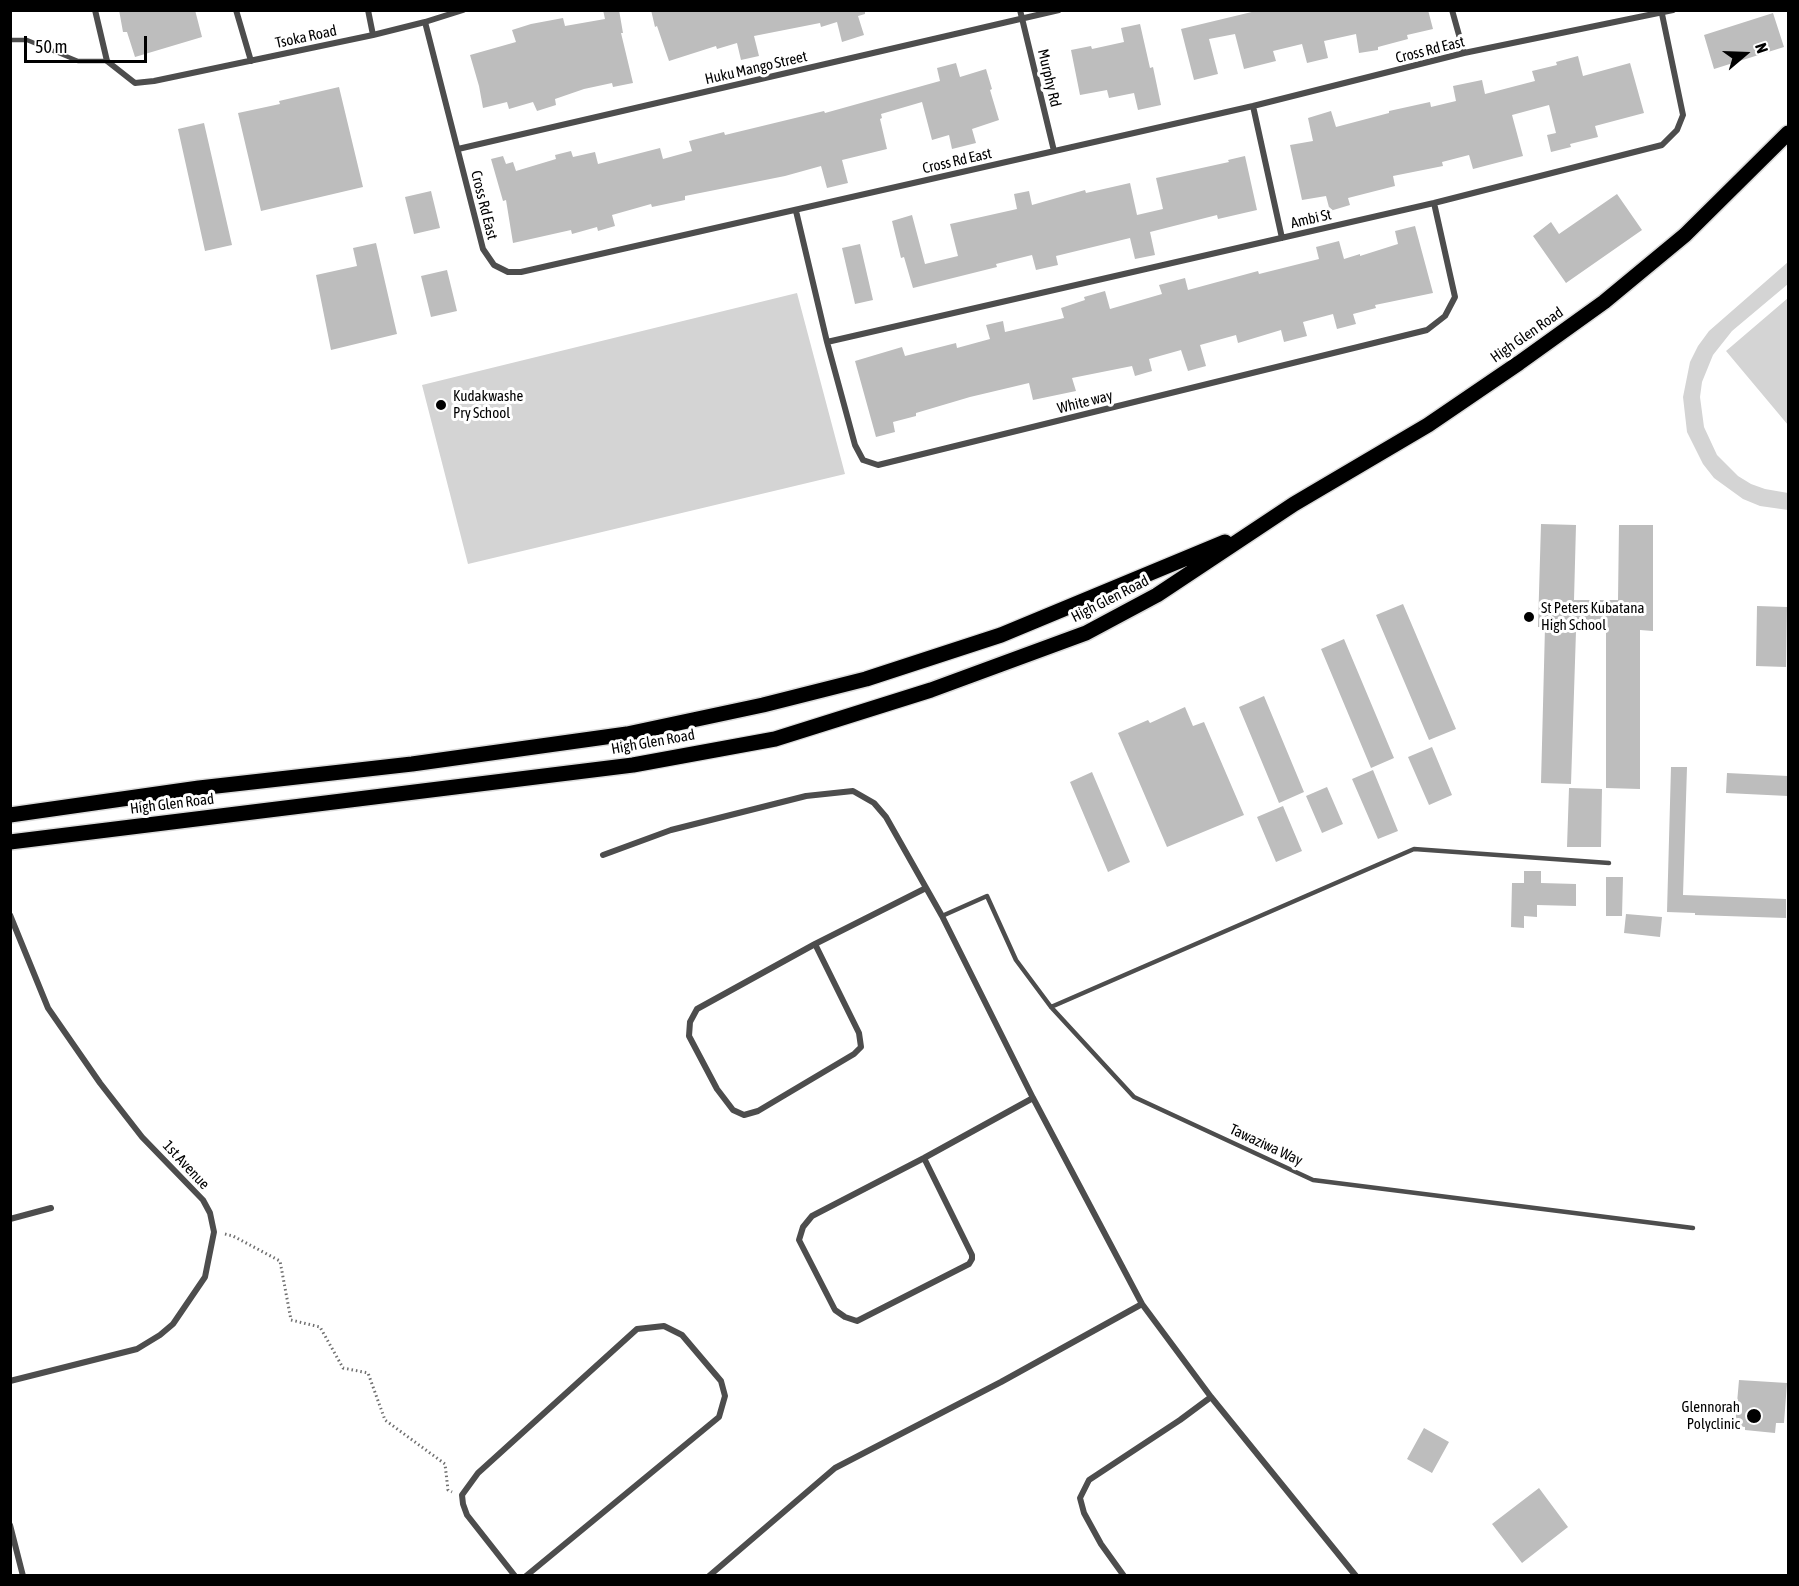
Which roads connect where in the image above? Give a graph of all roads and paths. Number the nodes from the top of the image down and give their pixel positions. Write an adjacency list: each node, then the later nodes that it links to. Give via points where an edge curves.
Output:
1 (95, 10): 15 (street)
2 (236, 10): 16 (street)
3 (368, 10): 12 (street)
4 (463, 10): 11 (street, Tsoka Road)
5 (1020, 10): 10 (street, Murphy Rd)
6 (1059, 10): 10 (street, Huku Mango Street)
7 (1452, 10): 14 (street)
8 (1673, 10): 9 (street, Cross Rd East)
9 (1662, 14): 14 (street, Cross Rd East); 21 (street, Ambi St, via 1683,115 1677,130 1662,145)
10 (1022, 19): 19 (street, Huku Mango Street); 20 (street, Murphy Rd)
11 (425, 22): 12 (street, Tsoka Road); 19 (street, Cross Rd East)
12 (374, 35): 16 (street, Tsoka Road)
13 (10, 40): 15 (lane, via 27,40 78,61)
14 (1464, 53): 17 (street, Cross Rd East)
15 (107, 61): 16 (street, Tsoka Road, via 135,83)
16 (251, 61)
17 (1253, 106): 20 (street, Cross Rd East); 23 (street)
18 (1788, 134): 25 (main road, High Glen Road, via 1685,235 1604,302 1428,425)
19 (458, 149): 22 (street, Cross Rd East, via 483,249 494,265 508,272)
20 (1054, 151): 22 (street, Cross Rd East)
21 (1434, 203): 23 (street, Ambi St); 24 (street, White way, via 1455,297 1445,316 1427,330 878,465 863,460 855,445)
22 (796, 211): 24 (street, White way)
23 (1282, 238): 24 (street, Ambi St)
24 (827, 342)
25 (1258, 528): 26 (main road, High Glen Road, via 1001,635 866,679 764,705 604,737); 27 (main road, High Glen Road, via 1157,595 1086,633 931,690 775,739 633,765)
26 (10, 815)
27 (10, 842)
28 (603, 855): 30 (street, via 671,830 806,796 853,790 874,802 886,818)
29 (1609, 863): 34 (lane, via 1414,849)
30 (926, 888): 32 (street); 33 (street)
31 (10, 915): 40 (street, 1st Avenue, via 48,1008 142,1137 203,1200)
32 (942, 916): 34 (lane, Tawaziwa Way, via 987,896 1016,960); 35 (street)
33 (815, 944): 33 (street, via 696,1009 690,1022 689,1036 717,1089 733,1110 744,1115 759,1111 861,1047 860,1033)
34 (1051, 1007): 39 (lane, Tawaziwa Way, via 1134,1098 1313,1180)
35 (1033, 1098): 36 (street); 41 (street)
36 (924, 1158): 36 (street, via 812,1216 802,1227 799,1240 835,1310 845,1317 857,1321 972,1259)
37 (51, 1208): 38 (street)
38 (10, 1219)
39 (1693, 1228)
40 (214, 1232): 42 (street, 1st Avenue, via 205,1277 173,1324 160,1335 137,1348); 44 (path, via 232,1236 280,1261 291,1320 320,1327 343,1368 368,1373 385,1420 446,1464 448,1490)
41 (1142, 1304): 43 (street); 49 (street, via 835,1468)
42 (10, 1381)
43 (1211, 1397): 50 (street, via 1089,1480 1080,1498 1101,1544); 51 (street)
44 (462, 1495): 47 (street, via 467,1515); 48 (street, via 478,1473 637,1329 664,1326 682,1335 721,1381 725,1396 719,1417)
45 (10, 1525): 46 (street)
46 (23, 1575)
47 (515, 1575)
48 (526, 1575)
49 (709, 1575)
50 (1124, 1575)
51 (1356, 1575)

